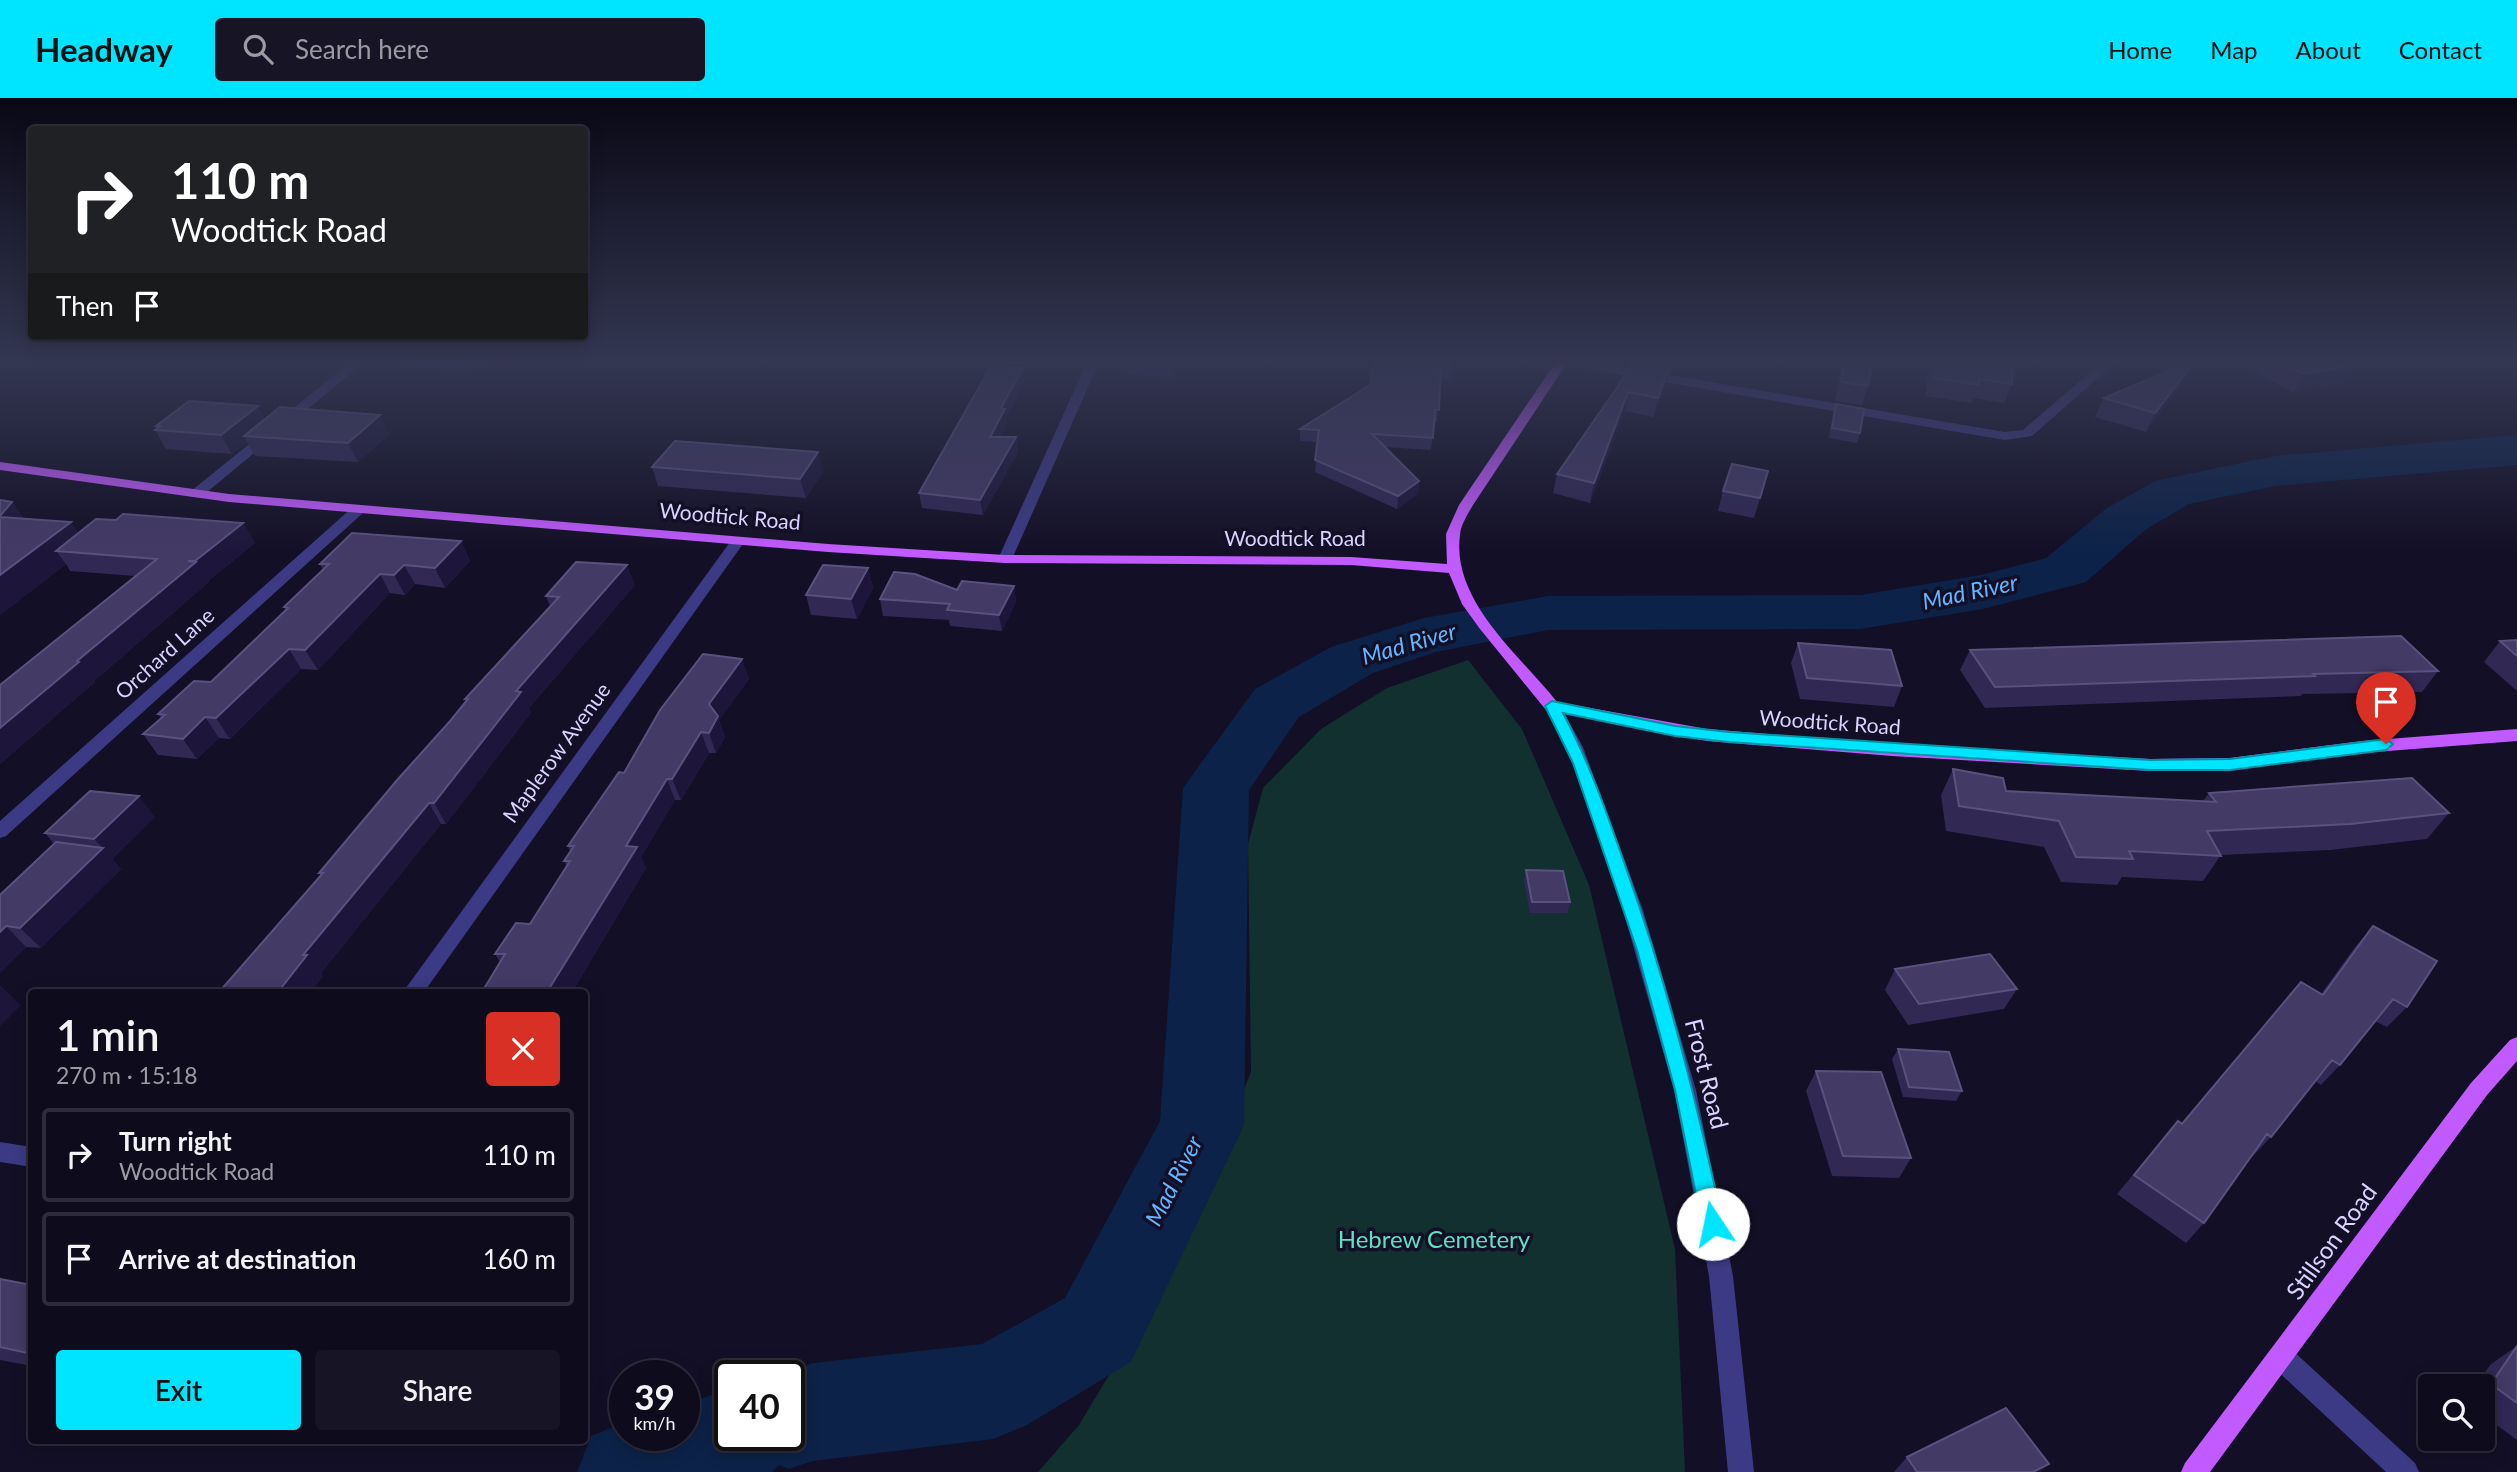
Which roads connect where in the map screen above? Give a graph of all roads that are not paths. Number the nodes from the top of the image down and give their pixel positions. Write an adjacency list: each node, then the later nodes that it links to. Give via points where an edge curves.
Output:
1 (282, 424): 7 (street)
2 (1065, 424): 10 (street)
3 (1521, 424): 11 (main road, via 1455,525)
4 (1935, 424): 5 (street, via 2005,436 2028,433)
5 (2038, 424)
6 (0, 466): 7 (main road, Woodtick Road)
7 (196, 494): 8 (main road, Woodtick Road)
8 (359, 509): 9 (main road, Woodtick Road); 14 (street, Orchard Lane)
9 (738, 541): 10 (main road, Woodtick Road); 15 (street, Maplerow Avenue)
10 (1005, 559): 11 (main road, Woodtick Road, via 1351,561)
11 (1454, 569): 12 (main road, via 1470,604)
12 (1552, 706): 13 (main road, Woodtick Road, via 1720,736 2150,765 2230,764 2398,743); 20 (street, Frost Road, via 1575,747 1633,910 1685,1090 1721,1276)
13 (2517, 735)
14 (0, 831)
15 (415, 989)
16 (2517, 1046): 19 (main road, Stillson Road, via 2479,1089)
17 (0, 1152): 18 (street)
18 (28, 1156)
19 (2282, 1358): 21 (main road, Stillson Road); 22 (street)
20 (1741, 1472)
21 (2194, 1472)
22 (2406, 1472)

